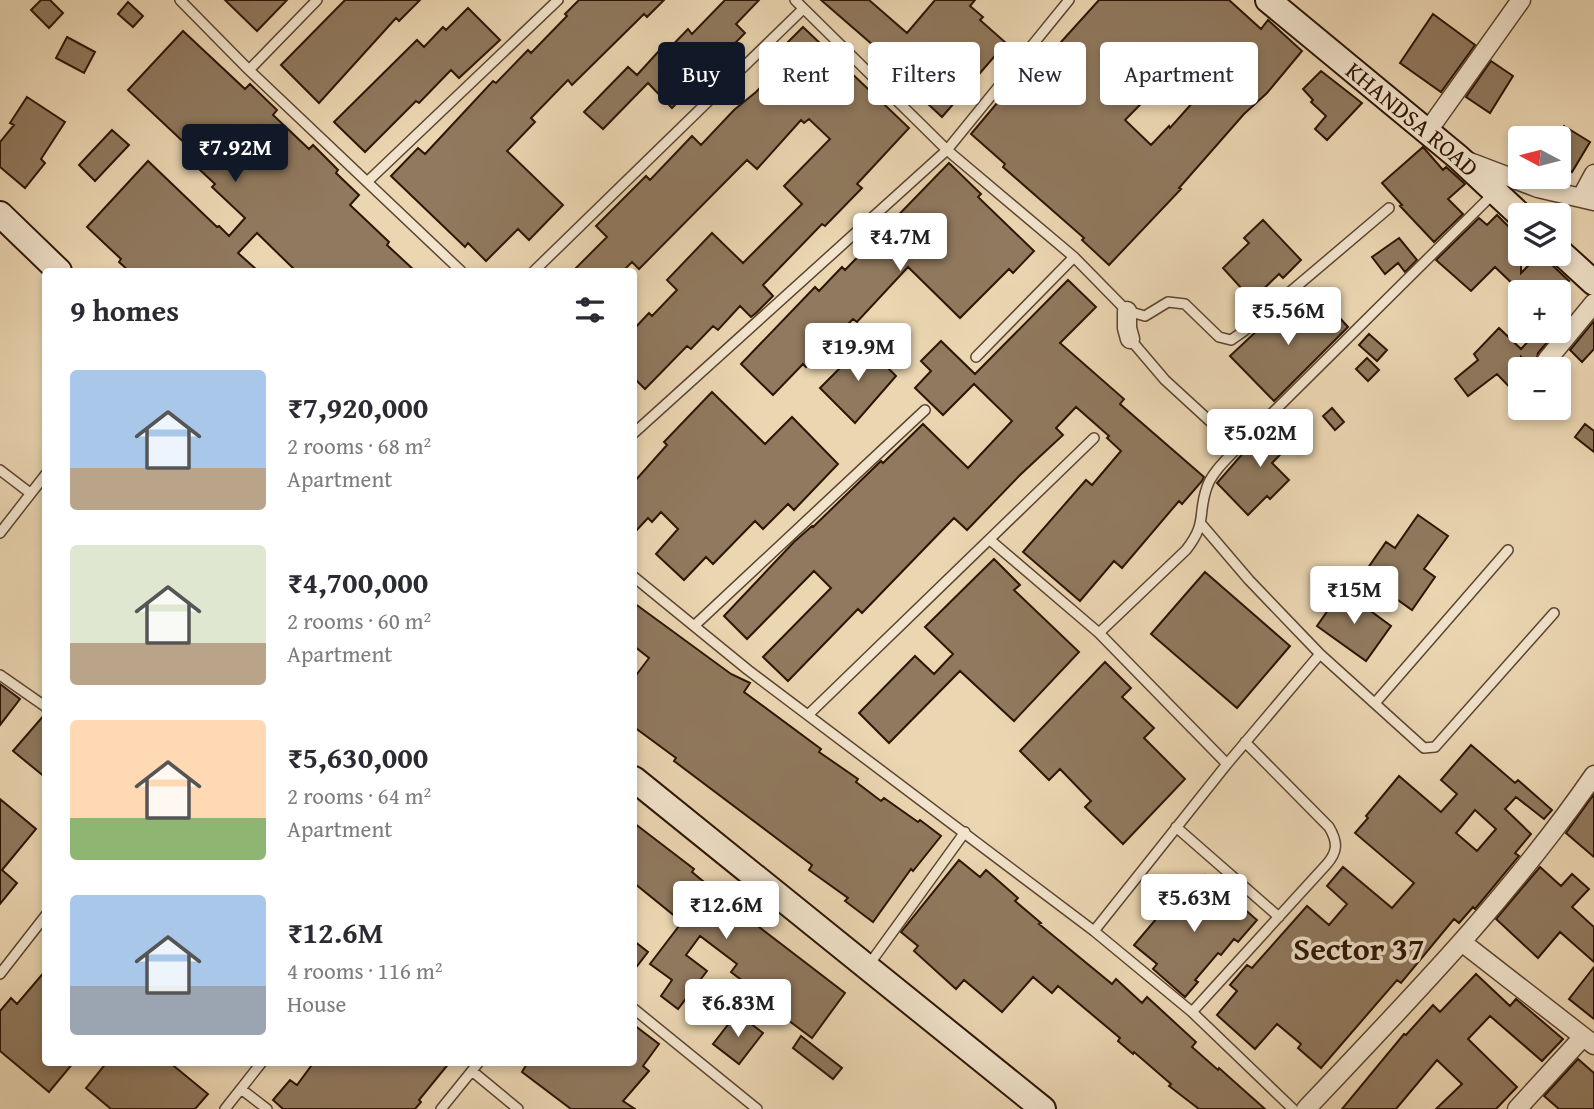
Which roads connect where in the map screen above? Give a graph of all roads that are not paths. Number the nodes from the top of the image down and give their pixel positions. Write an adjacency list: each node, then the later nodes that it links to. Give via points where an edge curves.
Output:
1 (180, 0): 9 (lane)
2 (317, 0): 9 (lane)
3 (558, 0): 14 (lane)
4 (795, 0): 8 (lane)
5 (1069, 0): 11 (lane)
6 (1268, 0): 10 (street, KHANDSA ROAD)
7 (1521, 0): 10 (street)
8 (803, 9): 11 (lane); 24 (lane)
9 (249, 70): 14 (lane)
10 (1427, 132): 12 (street, KHANDSA ROAD)
11 (947, 150): 20 (lane); 32 (lane)
12 (1458, 157): 15 (street, KHANDSA ROAD); 16 (street, via 1538,188)
13 (1594, 174): 16 (street)
14 (367, 182): 23 (lane)
15 (1495, 192): 17 (street, KHANDSA ROAD); 34 (lane)
16 (1587, 199)
17 (1508, 204)
18 (1389, 208): 27 (lane, via 1231,340 1219,337 1185,303 1168,302 1144,316)
19 (0, 214): 22 (street)
20 (1074, 257): 27 (lane); 29 (lane)
21 (1571, 262): 25 (street)
22 (55, 268)
23 (458, 268)
24 (537, 268)
25 (1594, 284)
26 (1594, 303): 30 (street)
27 (1128, 311): 28 (street)
28 (1130, 339): 34 (lane, via 1165,380)
29 (976, 357)
30 (1549, 357)
31 (925, 410): 44 (lane)
32 (637, 430)
33 (1094, 438): 40 (lane)
34 (1238, 447): 38 (lane, via 1208,483)
35 (0, 470): 37 (lane)
36 (42, 479): 37 (lane)
37 (30, 493): 39 (lane)
38 (1202, 525): 45 (lane, via 1186,550); 46 (lane)
39 (0, 533)
40 (990, 540): 45 (lane); 50 (lane)
41 (1508, 550): 48 (lane)
42 (637, 579): 44 (lane)
43 (1553, 613): 48 (lane, via 1435,747 1419,745)
44 (695, 625): 50 (lane)
45 (1099, 633): 52 (lane)
46 (1320, 654): 48 (lane); 51 (lane)
47 (0, 676): 49 (lane)
48 (1376, 703)
49 (42, 704)
50 (809, 714): 56 (lane)
51 (1245, 742): 52 (lane); 57 (lane, via 1329,827 1335,839 1333,857)
52 (1227, 764): 55 (lane)
53 (1594, 775): 60 (street)
54 (637, 781): 61 (street)
55 (1177, 827): 57 (lane); 59 (lane)
56 (965, 832): 59 (lane); 61 (lane)
57 (1279, 917): 64 (lane)
58 (42, 920): 62 (lane)
59 (1094, 931): 64 (lane)
60 (1463, 943): 65 (street); 77 (street)
61 (867, 967): 75 (street)
62 (0, 974)
63 (637, 1011): 74 (lane)
64 (1192, 1012): 76 (lane)
65 (1589, 1041): 78 (street)
66 (259, 1066): 69 (lane)
67 (476, 1066): 68 (lane)
68 (472, 1071): 72 (lane); 73 (lane)
69 (242, 1088): 70 (lane); 71 (lane)
70 (225, 1109)
71 (267, 1109)
72 (441, 1109)
73 (518, 1109)
74 (757, 1109)
75 (1043, 1109)
76 (1293, 1109)
77 (1306, 1109)
78 (1517, 1109)

